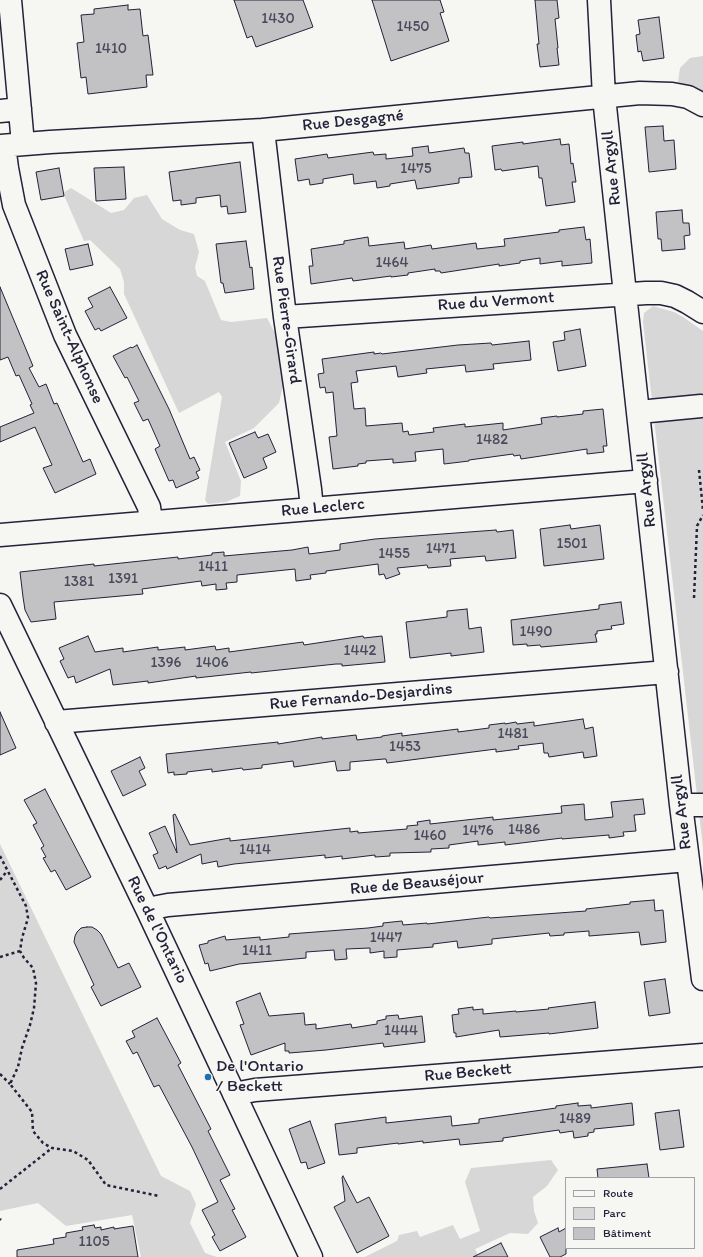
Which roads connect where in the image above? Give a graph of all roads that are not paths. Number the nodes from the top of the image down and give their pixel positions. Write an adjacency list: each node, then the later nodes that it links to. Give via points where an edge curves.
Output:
1 (10, 0): 5 (street, Rue Saint-Alphonse)
2 (599, 0): 3 (street, Rue Argyll)
3 (604, 97): 4 (street, Rue Desgagné, via 640,93 672,94 688,97); 6 (street, Rue Desgagné); 8 (street, Rue Argyll)
4 (703, 105)
5 (10, 110): 7 (street, Rue Saint-Alphonse)
6 (263, 130): 7 (street, Rue Desgagné); 10 (street, Rue Pierre-Girard)
7 (9, 145): 15 (street, Rue Saint-Alphonse, via 6,168 14,205 65,335 149,507)
8 (625, 294): 9 (street, Rue du Vermont, via 661,293 675,296); 10 (street, Rue du Vermont); 12 (street, Rue Argyll)
9 (703, 312)
10 (285, 317): 14 (street, Rue Pierre-Girard)
11 (701, 406): 12 (street)
12 (639, 412): 13 (street, Rue Argyll)
13 (646, 481): 14 (street, Rue Leclerc); 18 (street, Rue Argyll)
14 (312, 509): 15 (street, Rue Leclerc)
15 (151, 522): 16 (street, Rue Leclerc)
16 (0, 535)
17 (0, 605): 19 (street, Rue de l'Ontario)
18 (666, 672): 19 (street, Rue Fernando-Desjardins); 20 (street, Rue Argyll)
19 (56, 722): 23 (street, Rue de l'Ontario)
20 (681, 805): 21 (street); 22 (street, Rue Argyll)
21 (703, 805)
22 (688, 860): 23 (street, Rue de Beauséjour, via 168,905); 24 (street, Rue Argyll)
23 (147, 909): 26 (street, Rue de l'Ontario)
24 (703, 979)
25 (703, 1055): 26 (street, Rue Beckett, via 255,1090)
26 (234, 1094): 27 (street, Rue de l'Ontario)
27 (311, 1257)

